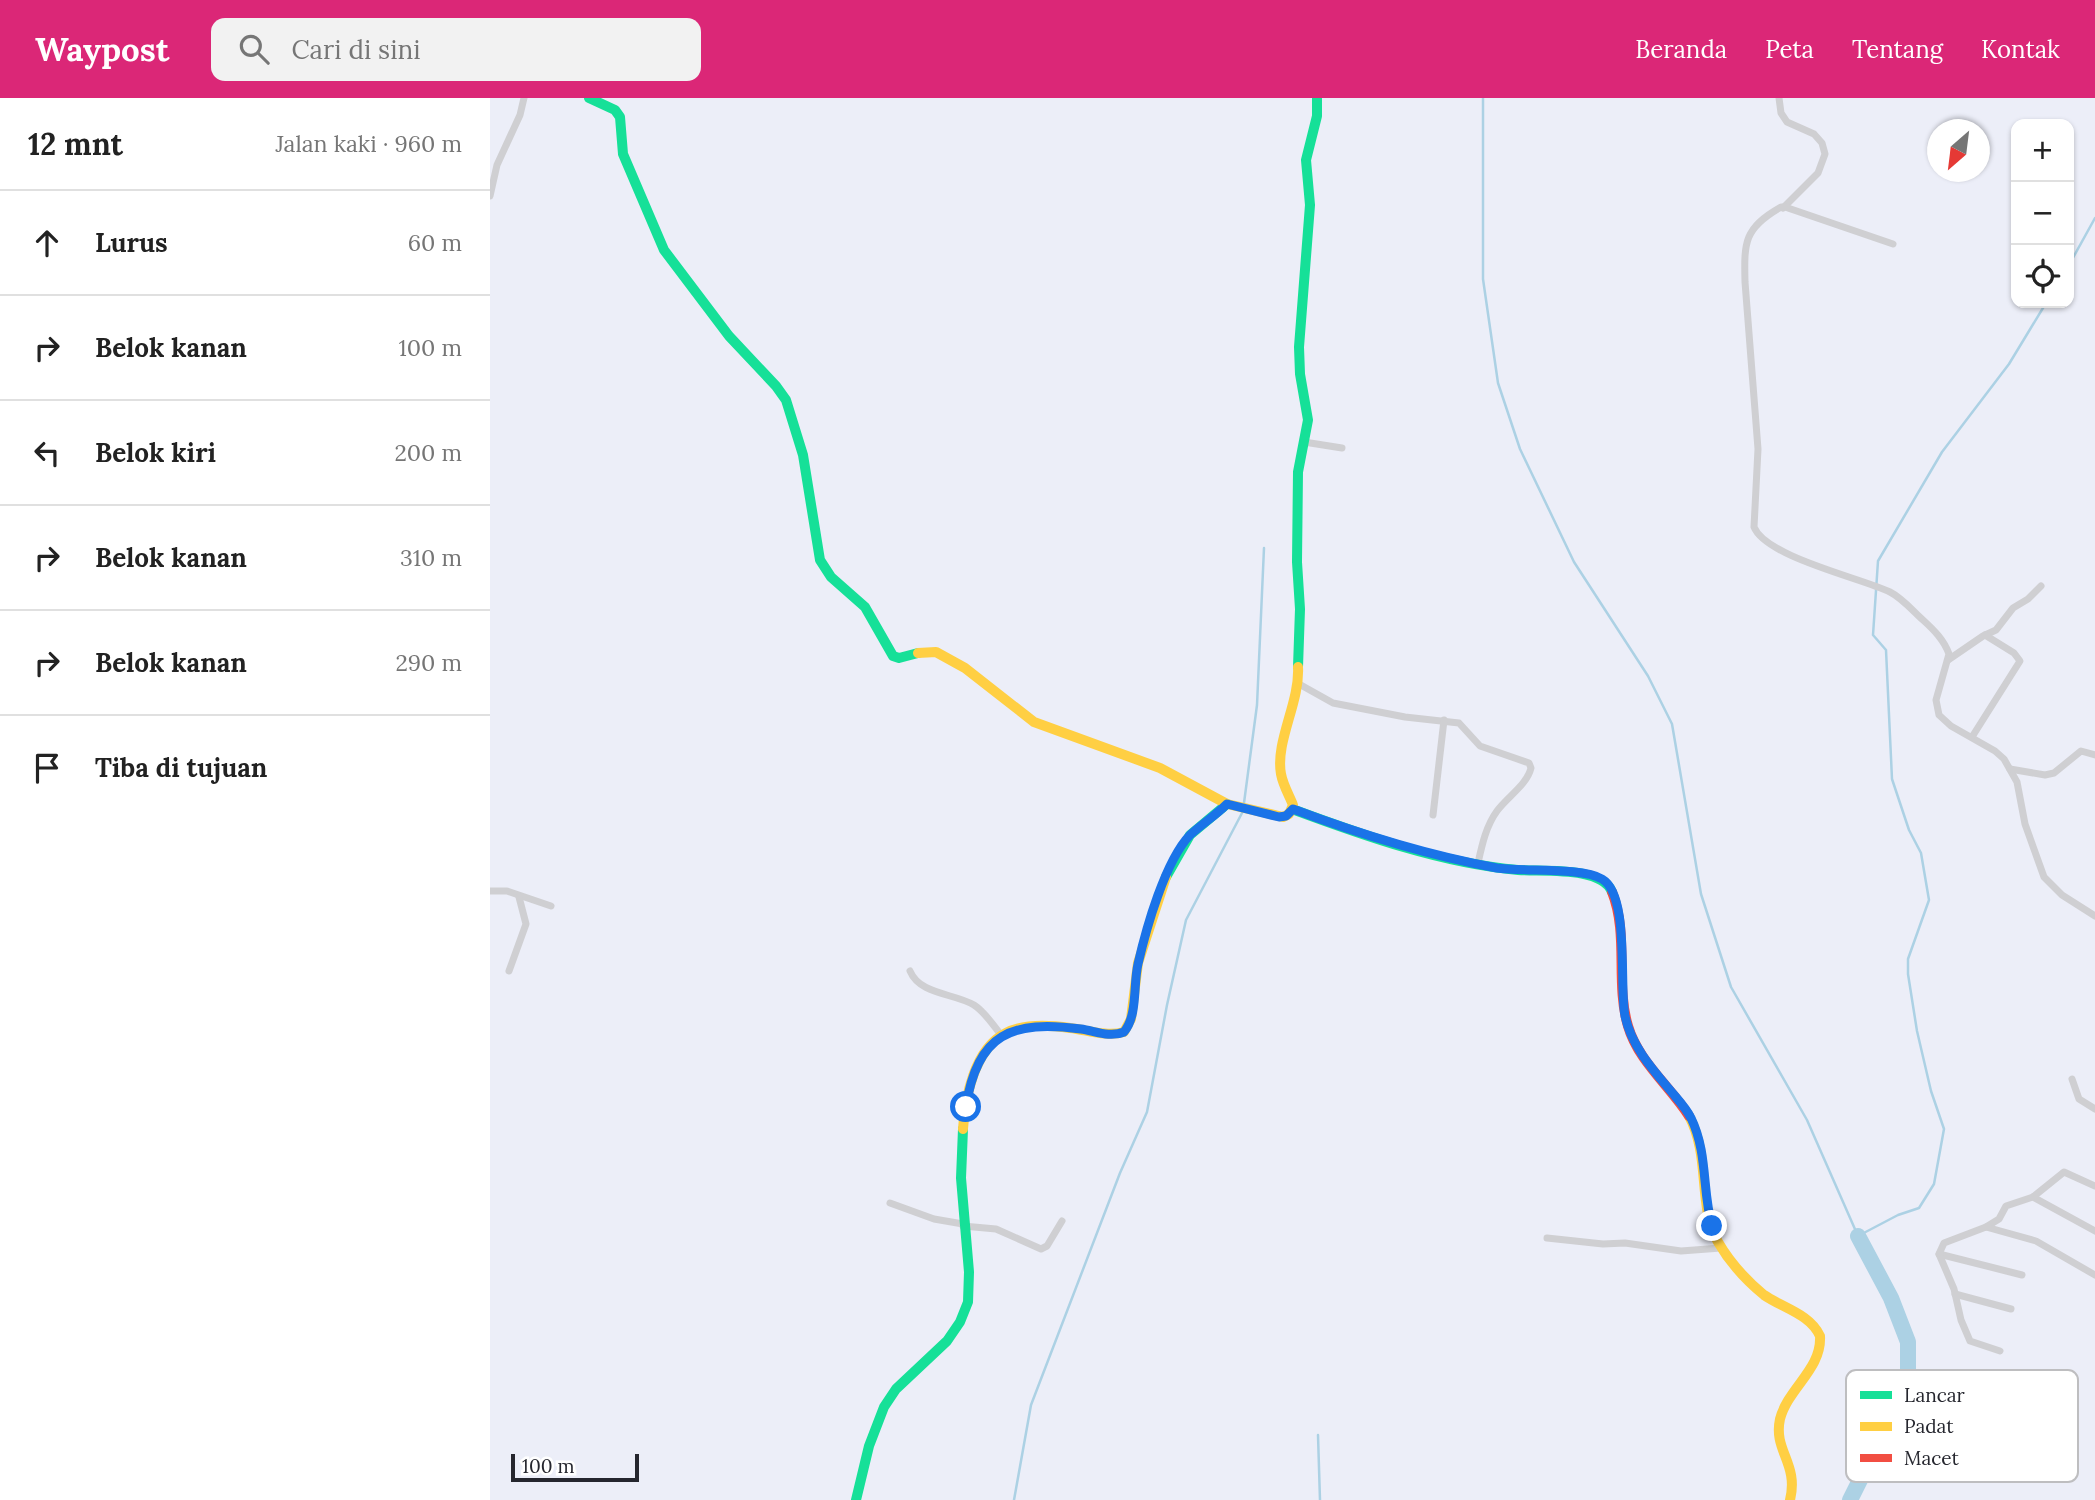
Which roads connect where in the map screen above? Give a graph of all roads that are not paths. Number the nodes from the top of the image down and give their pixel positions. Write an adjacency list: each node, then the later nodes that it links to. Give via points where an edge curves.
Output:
1 (524, 98): 5 (street, via 497,165)
2 (589, 98): 18 (street, via 620,117 623,154 664,250 734,342 786,400 803,455 820,560 831,577 865,607 887,648 899,658 929,651 945,656 1034,722 1160,768)
3 (1317, 98): 8 (street, via 1306,167 1310,205 1300,347 1308,420)
4 (1779, 98): 6 (street, via 1787,122 1814,134 1825,154 1818,173)
5 (490, 196)
6 (1783, 208): 7 (street); 12 (street, via 1752,228 1745,243 1758,456 1754,527 1772,545 1898,597 1939,635)
7 (1893, 244)
8 (1304, 442): 9 (street); 13 (street, via 1298,466)
9 (1342, 448)
10 (2041, 586): 11 (street)
11 (1985, 635): 12 (street); 15 (street, via 2020,661)
12 (1948, 660): 15 (street, via 1937,692 1937,710 1951,726)
13 (1299, 684): 14 (street, via 1333,703); 19 (street, via 1280,757)
14 (1444, 720): 20 (street); 21 (street, via 1459,723 1486,749 1530,764 1529,776 1494,815)
15 (1972, 737): 17 (street, via 1995,751)
16 (2095, 755): 17 (street, via 2079,752 2060,770 2045,775)
17 (2010, 769): 25 (street, via 2044,877)
18 (1238, 807): 19 (street, via 1279,817); 28 (street, via 1190,835 1168,872 1138,963 1131,1019 1124,1032 1112,1035 1050,1026)
19 (1293, 809): 21 (street, via 1398,844)
20 (1433, 815)
21 (1478, 863): 39 (street, via 1597,876 1610,886 1621,929 1628,1027 1640,1052 1690,1114 1704,1164 1709,1215)
22 (490, 891): 23 (street)
23 (519, 897): 24 (street); 26 (street, via 526,924)
24 (551, 906)
25 (2095, 916)
26 (509, 971)
27 (910, 971): 28 (street, via 921,985 979,1009)
28 (1002, 1035): 35 (street, via 985,1053 970,1086 960,1172)
29 (2072, 1079): 30 (street, via 2079,1099)
30 (2095, 1109)
31 (2095, 1186): 32 (street, via 2064,1172)
32 (2033, 1197): 36 (street, via 2006,1206 1999,1219); 37 (street)
33 (890, 1203): 35 (street)
34 (1062, 1221): 35 (street, via 1041,1250 996,1229)
35 (963, 1225): 46 (street, via 967,1308 948,1339 892,1394 873,1437)
36 (1986, 1227): 40 (street, via 1944,1243); 42 (street, via 2036,1241)
37 (2095, 1231)
38 (1547, 1238): 39 (street, via 1681,1251)
39 (1721, 1248): 47 (street, via 1763,1294 1809,1322 1821,1339 1816,1361 1788,1396 1777,1431 1791,1472)
40 (1939, 1254): 41 (street); 43 (street)
41 (2022, 1275)
42 (2095, 1275)
43 (1955, 1294): 44 (street); 45 (street, via 1970,1341)
44 (2011, 1309)
45 (2000, 1351)
46 (856, 1500)
47 (1790, 1500)

